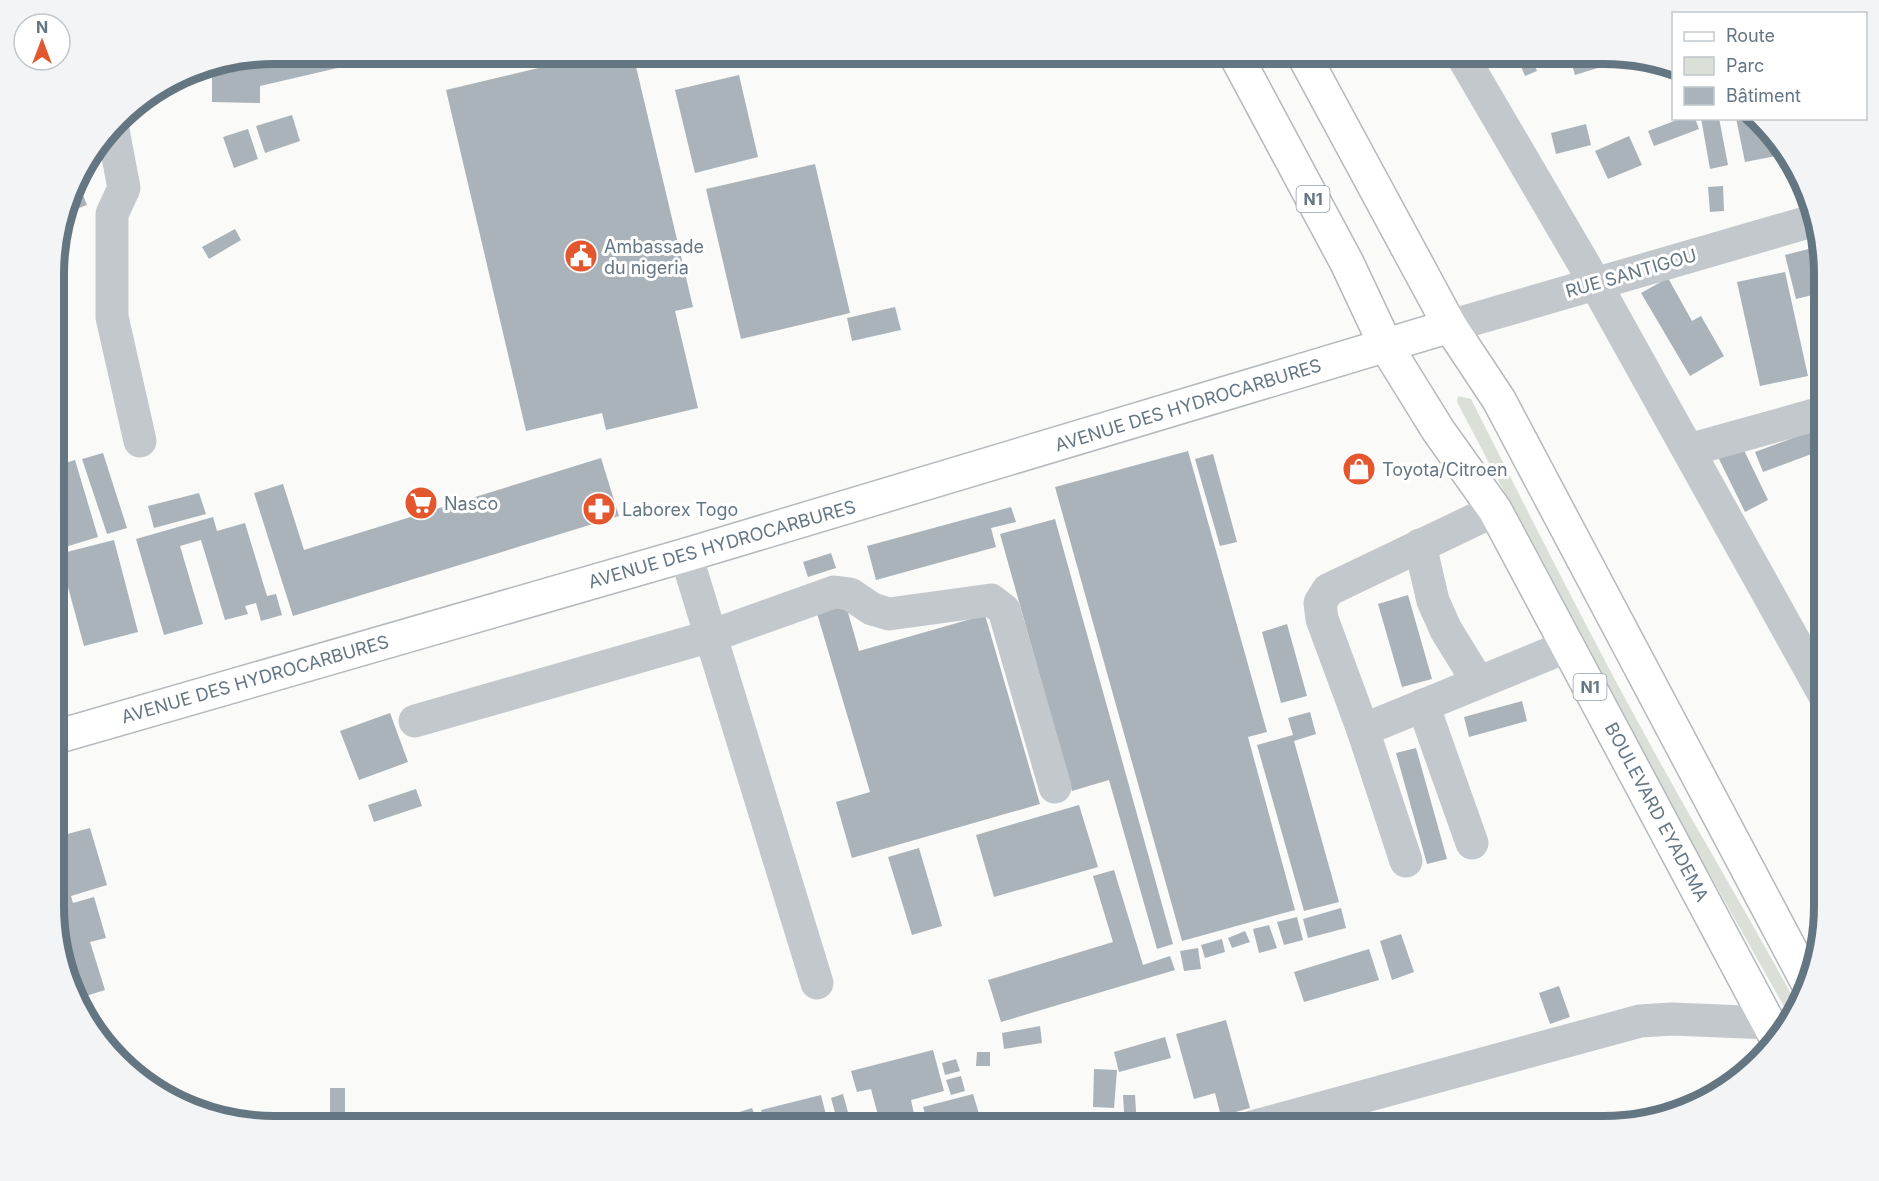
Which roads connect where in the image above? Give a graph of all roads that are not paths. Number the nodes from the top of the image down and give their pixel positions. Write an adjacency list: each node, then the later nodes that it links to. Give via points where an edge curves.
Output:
1 (1241, 64): 8 (main road, BOULEVARD EYADEMA / N1, via 1347,263)
2 (1309, 64): 7 (main road)
3 (1467, 64): 6 (street)
4 (115, 139): 10 (street, via 124,188 112,214 112,317)
5 (1807, 222): 6 (street, RUE SANTIGOU)
6 (1595, 283): 7 (street, RUE SANTIGOU); 11 (street)
7 (1450, 326): 8 (main road, AVENUE DES HYDROCARBURES); 26 (main road, via 1499,400)
8 (1386, 346): 12 (main road, BOULEVARD EYADEMA / N1, via 1438,430); 14 (main road, AVENUE DES HYDROCARBURES)
9 (1814, 415): 11 (street)
10 (140, 441)
11 (1689, 450): 17 (street)
12 (1495, 510): 13 (street); 16 (main road, BOULEVARD EYADEMA / N1)
13 (1420, 545): 18 (street, via 1433,601); 21 (street, via 1328,590 1320,603 1322,619)
14 (686, 555): 15 (street); 22 (main road, AVENUE DES HYDROCARBURES)
15 (711, 636): 20 (street); 23 (street, via 834,592 850,594 872,609 889,614 991,600 1004,610); 27 (street)
16 (1568, 646): 18 (street); 28 (main road, BOULEVARD EYADEMA / N1)
17 (1814, 676)
18 (1478, 682): 19 (street)
19 (1423, 705): 21 (street); 24 (street)
20 (415, 722)
21 (1363, 730): 25 (street)
22 (64, 735)
23 (1055, 787)
24 (1472, 843)
25 (1406, 861)
26 (1803, 974)
27 (817, 983)
28 (1773, 1031): 29 (street, via 1672,1019 1640,1021)
29 (1292, 1116)

